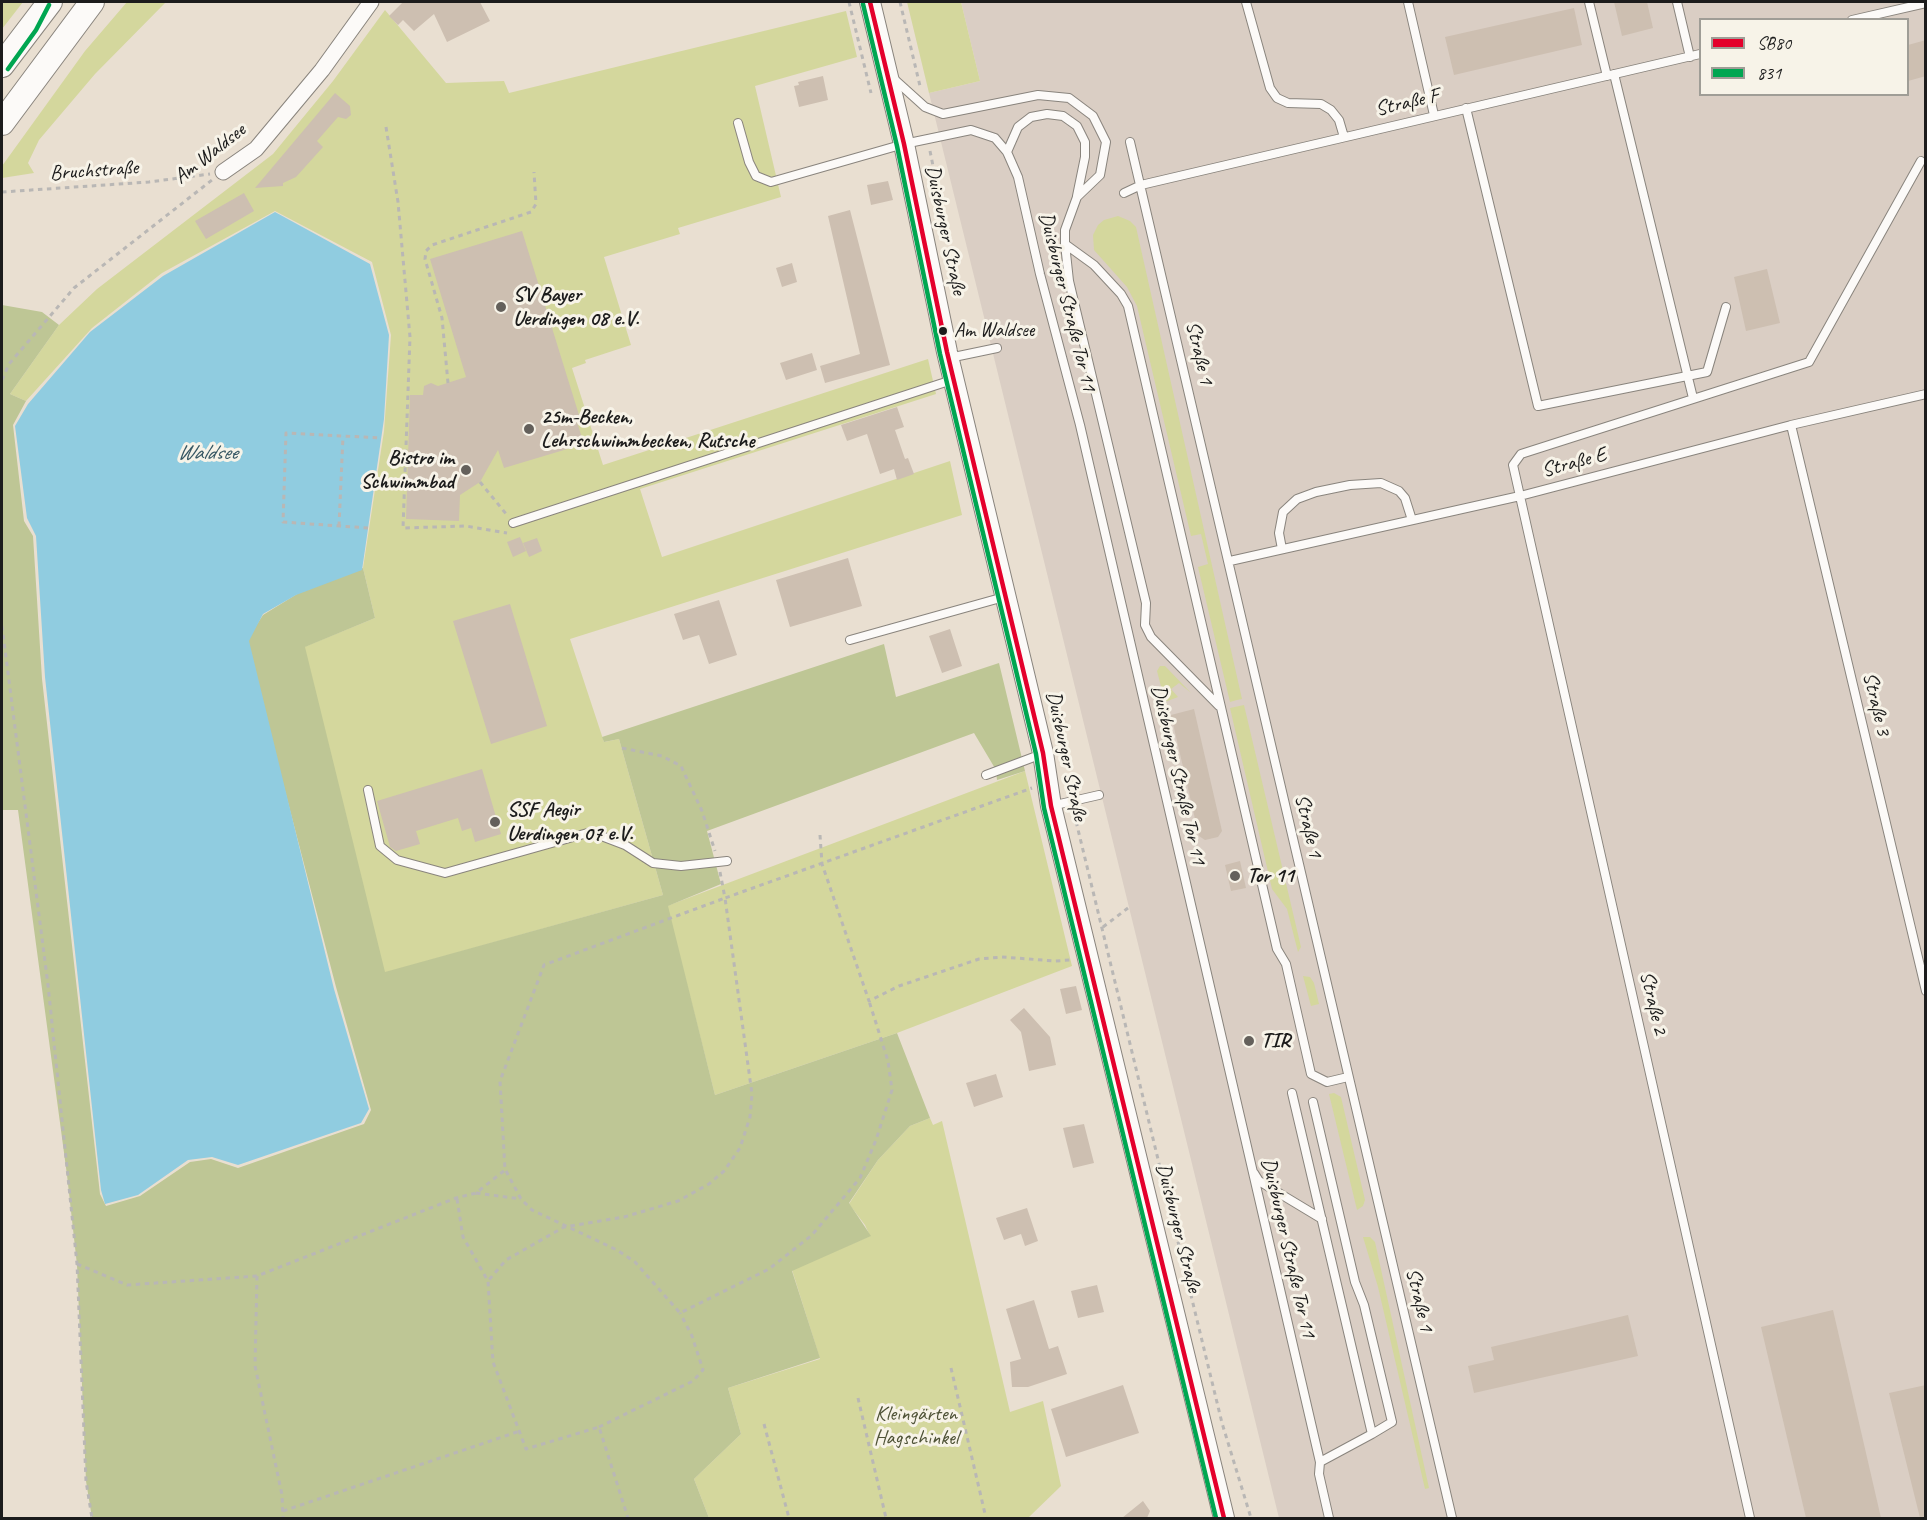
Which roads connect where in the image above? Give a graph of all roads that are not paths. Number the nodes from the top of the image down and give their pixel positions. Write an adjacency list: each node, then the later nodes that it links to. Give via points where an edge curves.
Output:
1 (42, 2): 12 (highway)
2 (50, 2): 12 (highway)
3 (92, 2): 20 (highway)
4 (371, 2): 27 (street, Am Waldsee, via 322,70 255,149)
5 (870, 2): 16 (main road, Duisburger Straße)
6 (1246, 2): 22 (lane, via 1270,88 1277,98 1288,103 1310,102 1331,110)
7 (1408, 2): 19 (lane)
8 (1589, 2): 17 (lane)
9 (1677, 2): 14 (lane)
10 (1926, 3): 11 (lane)
11 (1861, 18)
12 (30, 26): 15 (highway)
13 (1699, 55): 14 (lane, Straße F)
14 (1690, 57): 17 (lane, Straße F)
15 (2, 65)
16 (887, 72): 24 (main road, Duisburger Straße); 30 (lane, via 925,107 943,114 1038,95 1069,98 1093,116 1106,142 1100,175)
17 (1610, 75): 18 (lane, Straße F); 35 (lane)
18 (1466, 108): 19 (lane, Straße F); 35 (lane, via 1538,406)
19 (1434, 115): 22 (lane, Straße F)
20 (2, 123)
21 (738, 123): 24 (lane, Duisburger Straße Tor 11, via 756,176 771,182)
22 (1344, 137): 28 (lane, Straße F)
23 (1130, 142): 28 (lane, Straße 1)
24 (904, 144): 25 (lane, Duisburger Straße Tor 11, via 971,130 995,138); 34 (main road, Duisburger Straße)
25 (1007, 152): 30 (lane, via 1018,127 1031,117 1063,116 1077,126 1084,142); 58 (lane, Duisburger Straße Tor 11, via 1018,177 1080,425)
26 (1921, 161): 38 (lane, Straße 2, via 1809,362)
27 (223, 172)
28 (1141, 185): 29 (lane, Straße F); 44 (lane, Straße 1)
29 (1124, 193)
30 (1077, 197): 31 (lane, via 1065,231)
31 (1065, 244): 47 (lane, via 1094,265 1128,306); 47 (lane, via 1069,281 1146,603 1145,625 1151,637)
32 (1726, 308): 35 (lane, via 1707,372)
33 (997, 348): 34 (lane)
34 (948, 358): 36 (main road, Duisburger Straße)
35 (1686, 377): 38 (lane)
36 (953, 380): 42 (lane); 45 (main road, Duisburger Straße)
37 (1926, 394): 39 (lane, Straße E)
38 (1693, 398): 40 (lane, Straße 2, via 1521,454 1513,465)
39 (1791, 425): 40 (lane, Straße E); 54 (lane, Straße 3)
40 (1520, 496): 41 (lane, Straße E); 65 (lane, Straße 2)
41 (1412, 520): 43 (lane, Straße E); 43 (lane, via 1405,498 1381,483 1316,492 1297,499 1283,512 1279,533)
42 (513, 523)
43 (1282, 549): 44 (lane, Straße E)
44 (1230, 561): 55 (lane, Straße 1)
45 (1004, 597): 46 (lane); 48 (main road, Duisburger Straße)
46 (850, 640)
47 (1220, 707): 55 (lane, via 1311,1074 1327,1082)
48 (1043, 753): 49 (lane); 52 (main road, Duisburger Straße)
49 (986, 775)
50 (368, 790): 53 (lane, via 380,846 398,860 445,873 591,832 625,844 653,863 681,866)
51 (1099, 795): 52 (lane)
52 (1051, 806): 62 (main road, Duisburger Straße)
53 (723, 862)
54 (1926, 991)
55 (1348, 1077): 64 (lane, Straße 1)
56 (1292, 1093): 59 (lane)
57 (1313, 1102): 60 (lane, via 1392,1422)
58 (1251, 1169): 59 (lane, via 1259,1181); 61 (lane, Duisburger Straße Tor 11)
59 (1322, 1219): 60 (lane)
60 (1372, 1434): 61 (lane)
61 (1320, 1462): 63 (lane, Duisburger Straße Tor 11)
62 (1224, 1518)
63 (1329, 1518)
64 (1452, 1518)
65 (1750, 1518)

